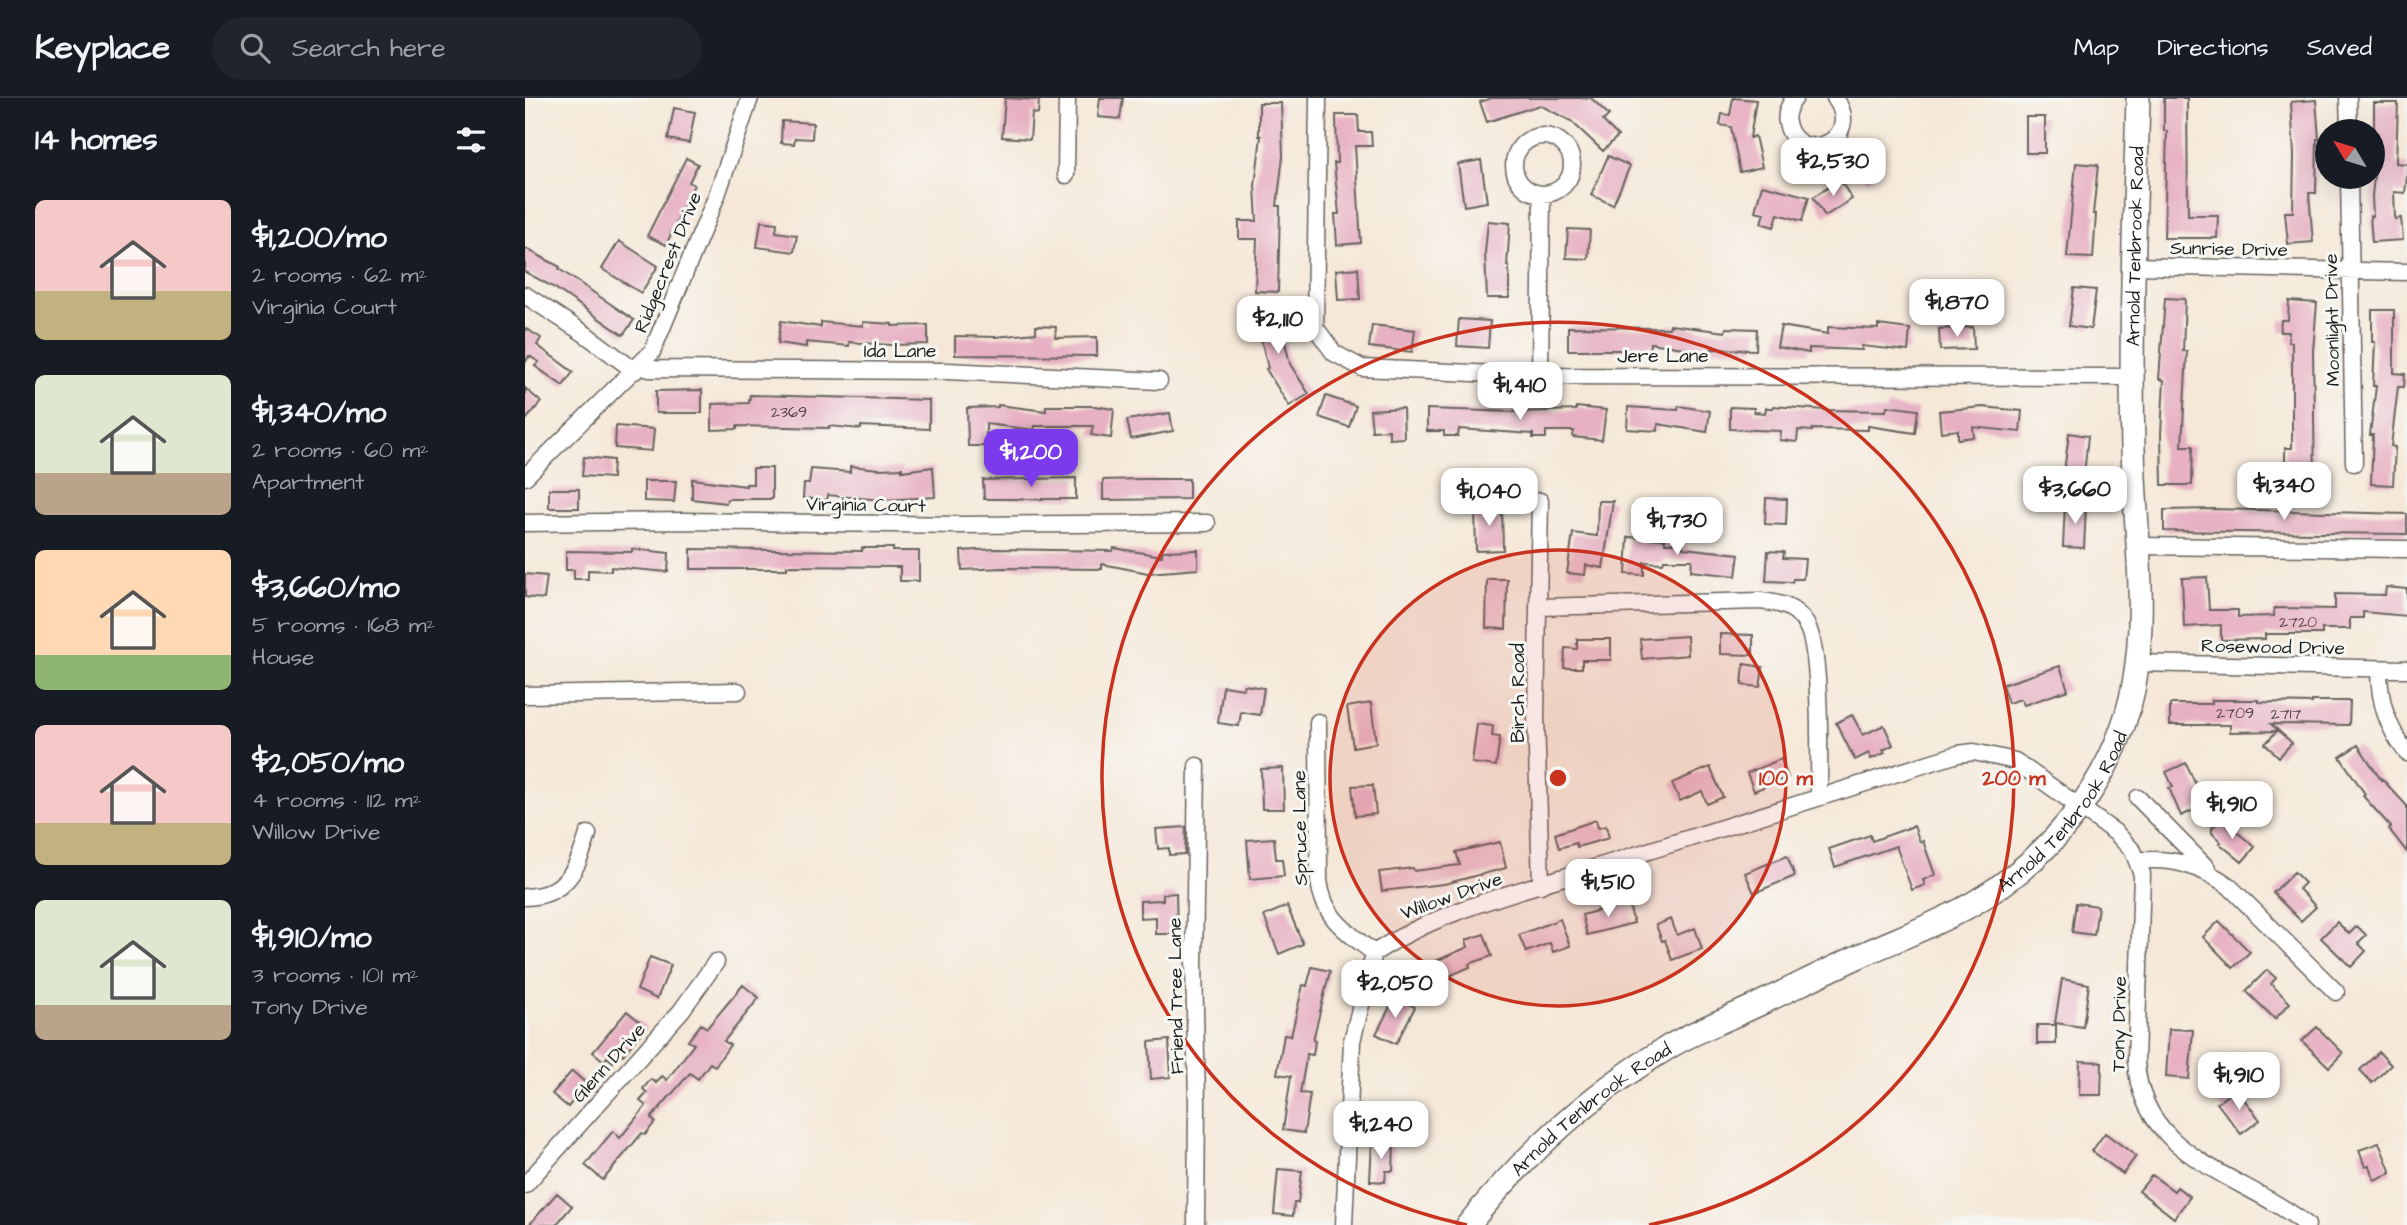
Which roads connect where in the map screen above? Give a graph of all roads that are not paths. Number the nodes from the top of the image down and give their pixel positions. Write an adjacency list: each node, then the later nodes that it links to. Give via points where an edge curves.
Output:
1 (750, 98): 16 (street, Ridgecrest Drive, via 666,322 652,352)
2 (1067, 98): 9 (street)
3 (1318, 98): 17 (street, Jere Lane, via 1315,327 1333,353 1362,368)
4 (1795, 98): 5 (street, via 1788,109 1788,127 1799,142 1817,147 1840,132 1843,114)
5 (1835, 98)
6 (2138, 98): 12 (street, Arnold Tenbrook Road)
7 (2348, 98): 8 (street)
8 (2349, 119)
9 (1066, 175)
10 (2349, 189): 13 (street, Moonlight Drive)
11 (1542, 194): 17 (street)
12 (2134, 266): 13 (street, Sunrise Drive); 18 (street, Arnold Tenbrook Road)
13 (2351, 272): 14 (street, Sunrise Drive); 20 (street, Moonlight Drive)
14 (2407, 272)
15 (525, 295): 16 (street)
16 (638, 368): 19 (street, Ida Lane, via 947,371); 21 (street, Ridgecrest Drive)
17 (1540, 376): 18 (street, Jere Lane)
18 (2132, 377): 25 (street, Arnold Tenbrook Road)
19 (1159, 381)
20 (2354, 463)
21 (525, 477)
22 (1540, 501): 27 (street, Birch Road)
23 (525, 523): 24 (street, Virginia Court)
24 (1207, 523)
25 (2137, 546): 26 (street); 28 (street, Arnold Tenbrook Road)
26 (2407, 549)
27 (1539, 607): 36 (street, via 1760,601 1792,608 1807,625 1814,647); 42 (street, Birch Road, via 1536,717)
28 (2137, 663): 29 (street, Rosewood Drive); 38 (street, Arnold Tenbrook Road, via 2113,750)
29 (2379, 669): 30 (street, Rosewood Drive); 34 (street, via 2387,721)
30 (2407, 669)
31 (738, 691): 32 (street)
32 (525, 695)
33 (1318, 722): 44 (street, Spruce Lane, via 1322,902 1331,916)
34 (2407, 753)
35 (1196, 766): 48 (street, Friend Tree Lane)
36 (1819, 796): 38 (street, Willow Drive, via 1974,752 2015,761); 42 (street, Willow Drive)
37 (2138, 798): 41 (street)
38 (2081, 807): 40 (street, via 2126,843); 50 (street, Arnold Tenbrook Road, via 2032,863 1972,905 1717,1021 1636,1068 1562,1125)
39 (588, 834): 43 (street, via 569,880)
40 (2139, 861): 41 (street, via 2176,861); 51 (street, Tony Drive, via 2136,1060 2143,1100 2162,1130 2195,1158)
41 (2214, 875): 46 (street)
42 (1541, 885): 44 (street, Willow Drive, via 1415,929)
43 (525, 897)
44 (1374, 953): 49 (street, via 1352,1041)
45 (716, 962): 47 (street, Glenn Drive, via 674,1019)
46 (2336, 992)
47 (525, 1185)
48 (1196, 1225)
49 (1344, 1225)
50 (1468, 1225)
51 (2307, 1225)

